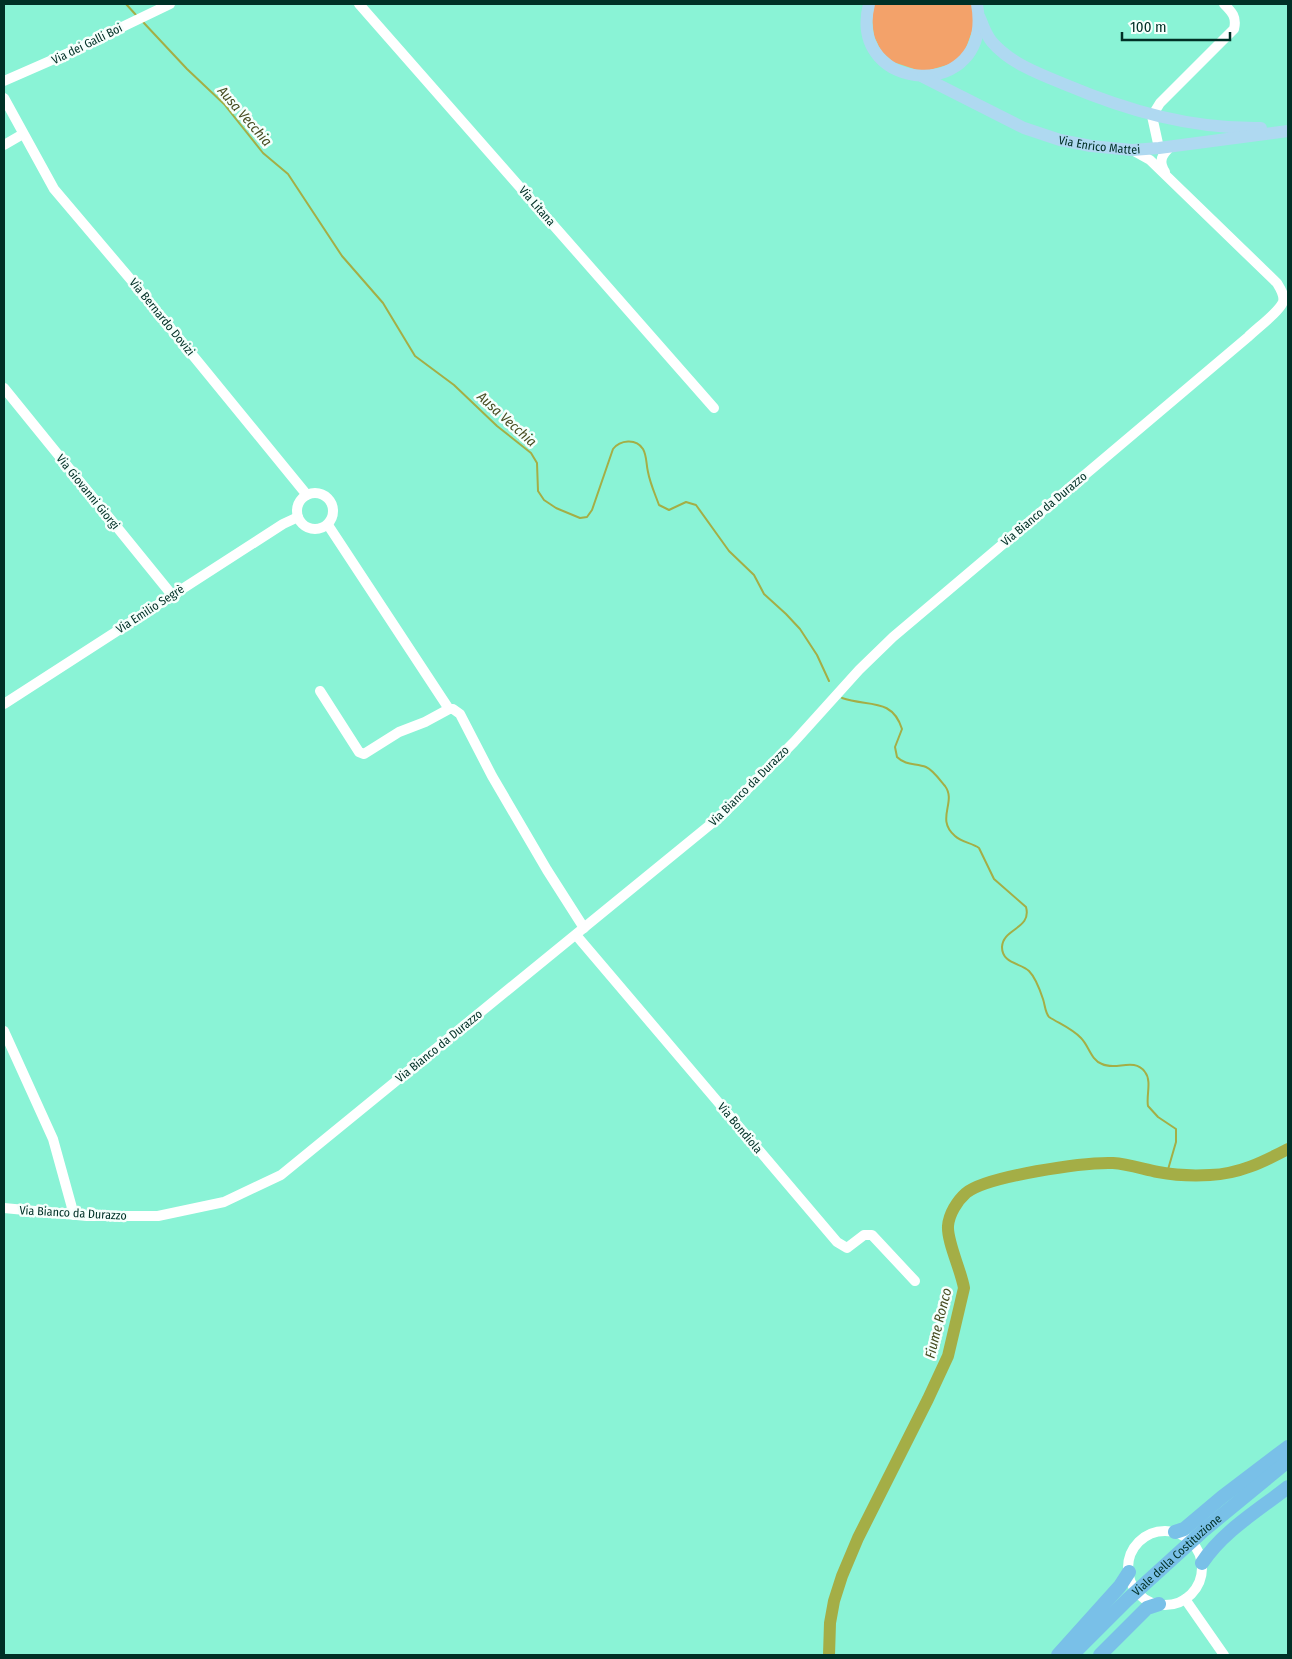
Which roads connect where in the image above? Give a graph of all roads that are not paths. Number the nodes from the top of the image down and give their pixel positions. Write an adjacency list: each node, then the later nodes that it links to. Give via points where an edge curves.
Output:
1 (170, 4): 8 (street, Via dei Galli Boi)
2 (359, 4): 18 (street, Via Litana)
3 (977, 4): 6 (main road)
4 (1224, 4): 10 (street, via 1234,14 1234,29 1160,103)
5 (866, 7): 7 (main road, Via Enrico Mattei, via 867,30 881,58 907,75)
6 (980, 18): 7 (main road, via 978,36 970,52 957,66 941,74); 10 (main road, Via Enrico Mattei, via 991,41 1036,73 1101,100)
7 (923, 77): 15 (main road, Via Enrico Mattei, via 1024,128 1068,142)
8 (4, 81)
9 (4, 98): 12 (street, Via Bernardo Dovizi)
10 (1152, 116): 11 (main road, Via Enrico Mattei, via 1200,125); 14 (street)
11 (1288, 129): 14 (main road, Via Enrico Mattei)
12 (23, 134): 13 (street); 19 (street, Via Bernardo Dovizi, via 54,189)
13 (4, 145)
14 (1165, 147): 15 (main road, Via Enrico Mattei); 16 (street, via 1160,163)
15 (1132, 150): 16 (street, Via Bianco da Durazzo, via 1150,160)
16 (1168, 177): 26 (street, Via Bianco da Durazzo, via 1277,283 1283,301 1277,310 893,637 722,816)
17 (4, 388): 22 (street, Via Giovanni Giorgi)
18 (714, 408)
19 (307, 495): 20 (street, via 299,503); 21 (street, via 322,494 331,502 334,512)
20 (298, 517): 21 (street, via 302,524 313,529); 22 (street, Via Emilio Segrè)
21 (328, 525): 25 (street)
22 (172, 595): 24 (street, Via Emilio Segrè)
23 (320, 691): 25 (street, via 359,752 364,754 399,732)
24 (4, 704)
25 (449, 709): 26 (street, via 460,714 502,793)
26 (584, 928): 27 (street, Via Bianco da Durazzo)
27 (576, 935): 30 (street, Via Bianco da Durazzo, via 281,1174 224,1202 158,1216); 31 (street, Via Bondiola, via 837,1242 847,1248 864,1235 872,1235)
28 (4, 1031): 30 (street, via 52,1139)
29 (4, 1208): 30 (street, Via Bianco da Durazzo)
30 (74, 1215)
31 (915, 1281)
32 (1288, 1447): 36 (highway, via 1184,1529)
33 (1288, 1461): 37 (highway, Viale della Costituzione)
34 (1288, 1471): 37 (highway, Viale della Costituzione)
35 (1288, 1487): 38 (highway, via 1229,1533)
36 (1175, 1532): 38 (street, via 1193,1544); 39 (street, via 1155,1532 1142,1540 1132,1552)
37 (1208, 1532): 41 (highway, Viale della Costituzione)
38 (1202, 1563): 40 (street, via 1199,1583)
39 (1129, 1572): 42 (street, via 1139,1593); 43 (highway)
40 (1185, 1599): 42 (street); 47 (street)
41 (1130, 1603): 44 (highway, Viale della Costituzione); 45 (highway, Viale della Costituzione)
42 (1159, 1604): 46 (highway, via 1147,1608)
43 (1058, 1655)
44 (1072, 1655)
45 (1084, 1655)
46 (1100, 1655)
47 (1224, 1655)

